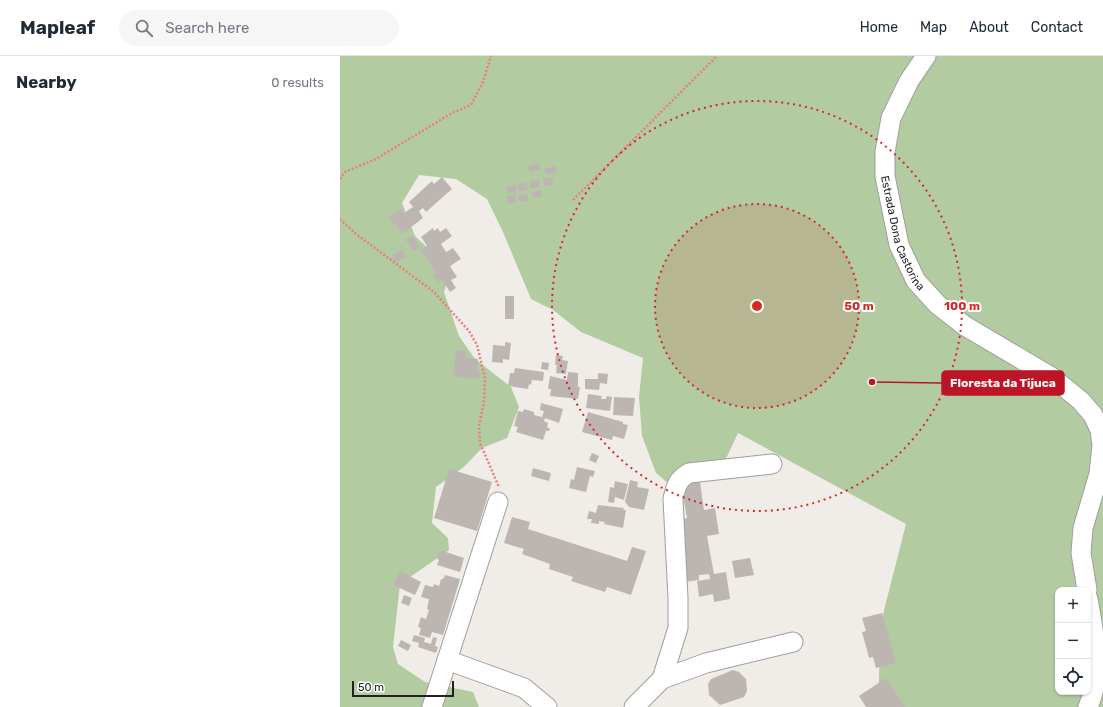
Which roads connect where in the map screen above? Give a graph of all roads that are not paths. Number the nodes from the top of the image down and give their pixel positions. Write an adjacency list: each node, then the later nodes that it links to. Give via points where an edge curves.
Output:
1 (926, 56): 4 (street, Estrada Dona Castorina, via 909,81 891,118 885,152 885,176 899,245 916,281 938,305 965,326 1053,378 1082,401 1093,415 1100,430 1102,445 1099,474 1083,528 1081,553)
2 (772, 464): 8 (street, via 689,473 680,478 673,499 678,628)
3 (498, 502): 7 (street)
4 (1087, 587)
5 (1091, 617): 12 (street, via 1097,673)
6 (793, 642): 8 (street, via 706,663)
7 (447, 660): 9 (street); 10 (street, via 524,688)
8 (662, 679): 11 (street)
9 (432, 707)
10 (548, 707)
11 (634, 707)
12 (1088, 707)

